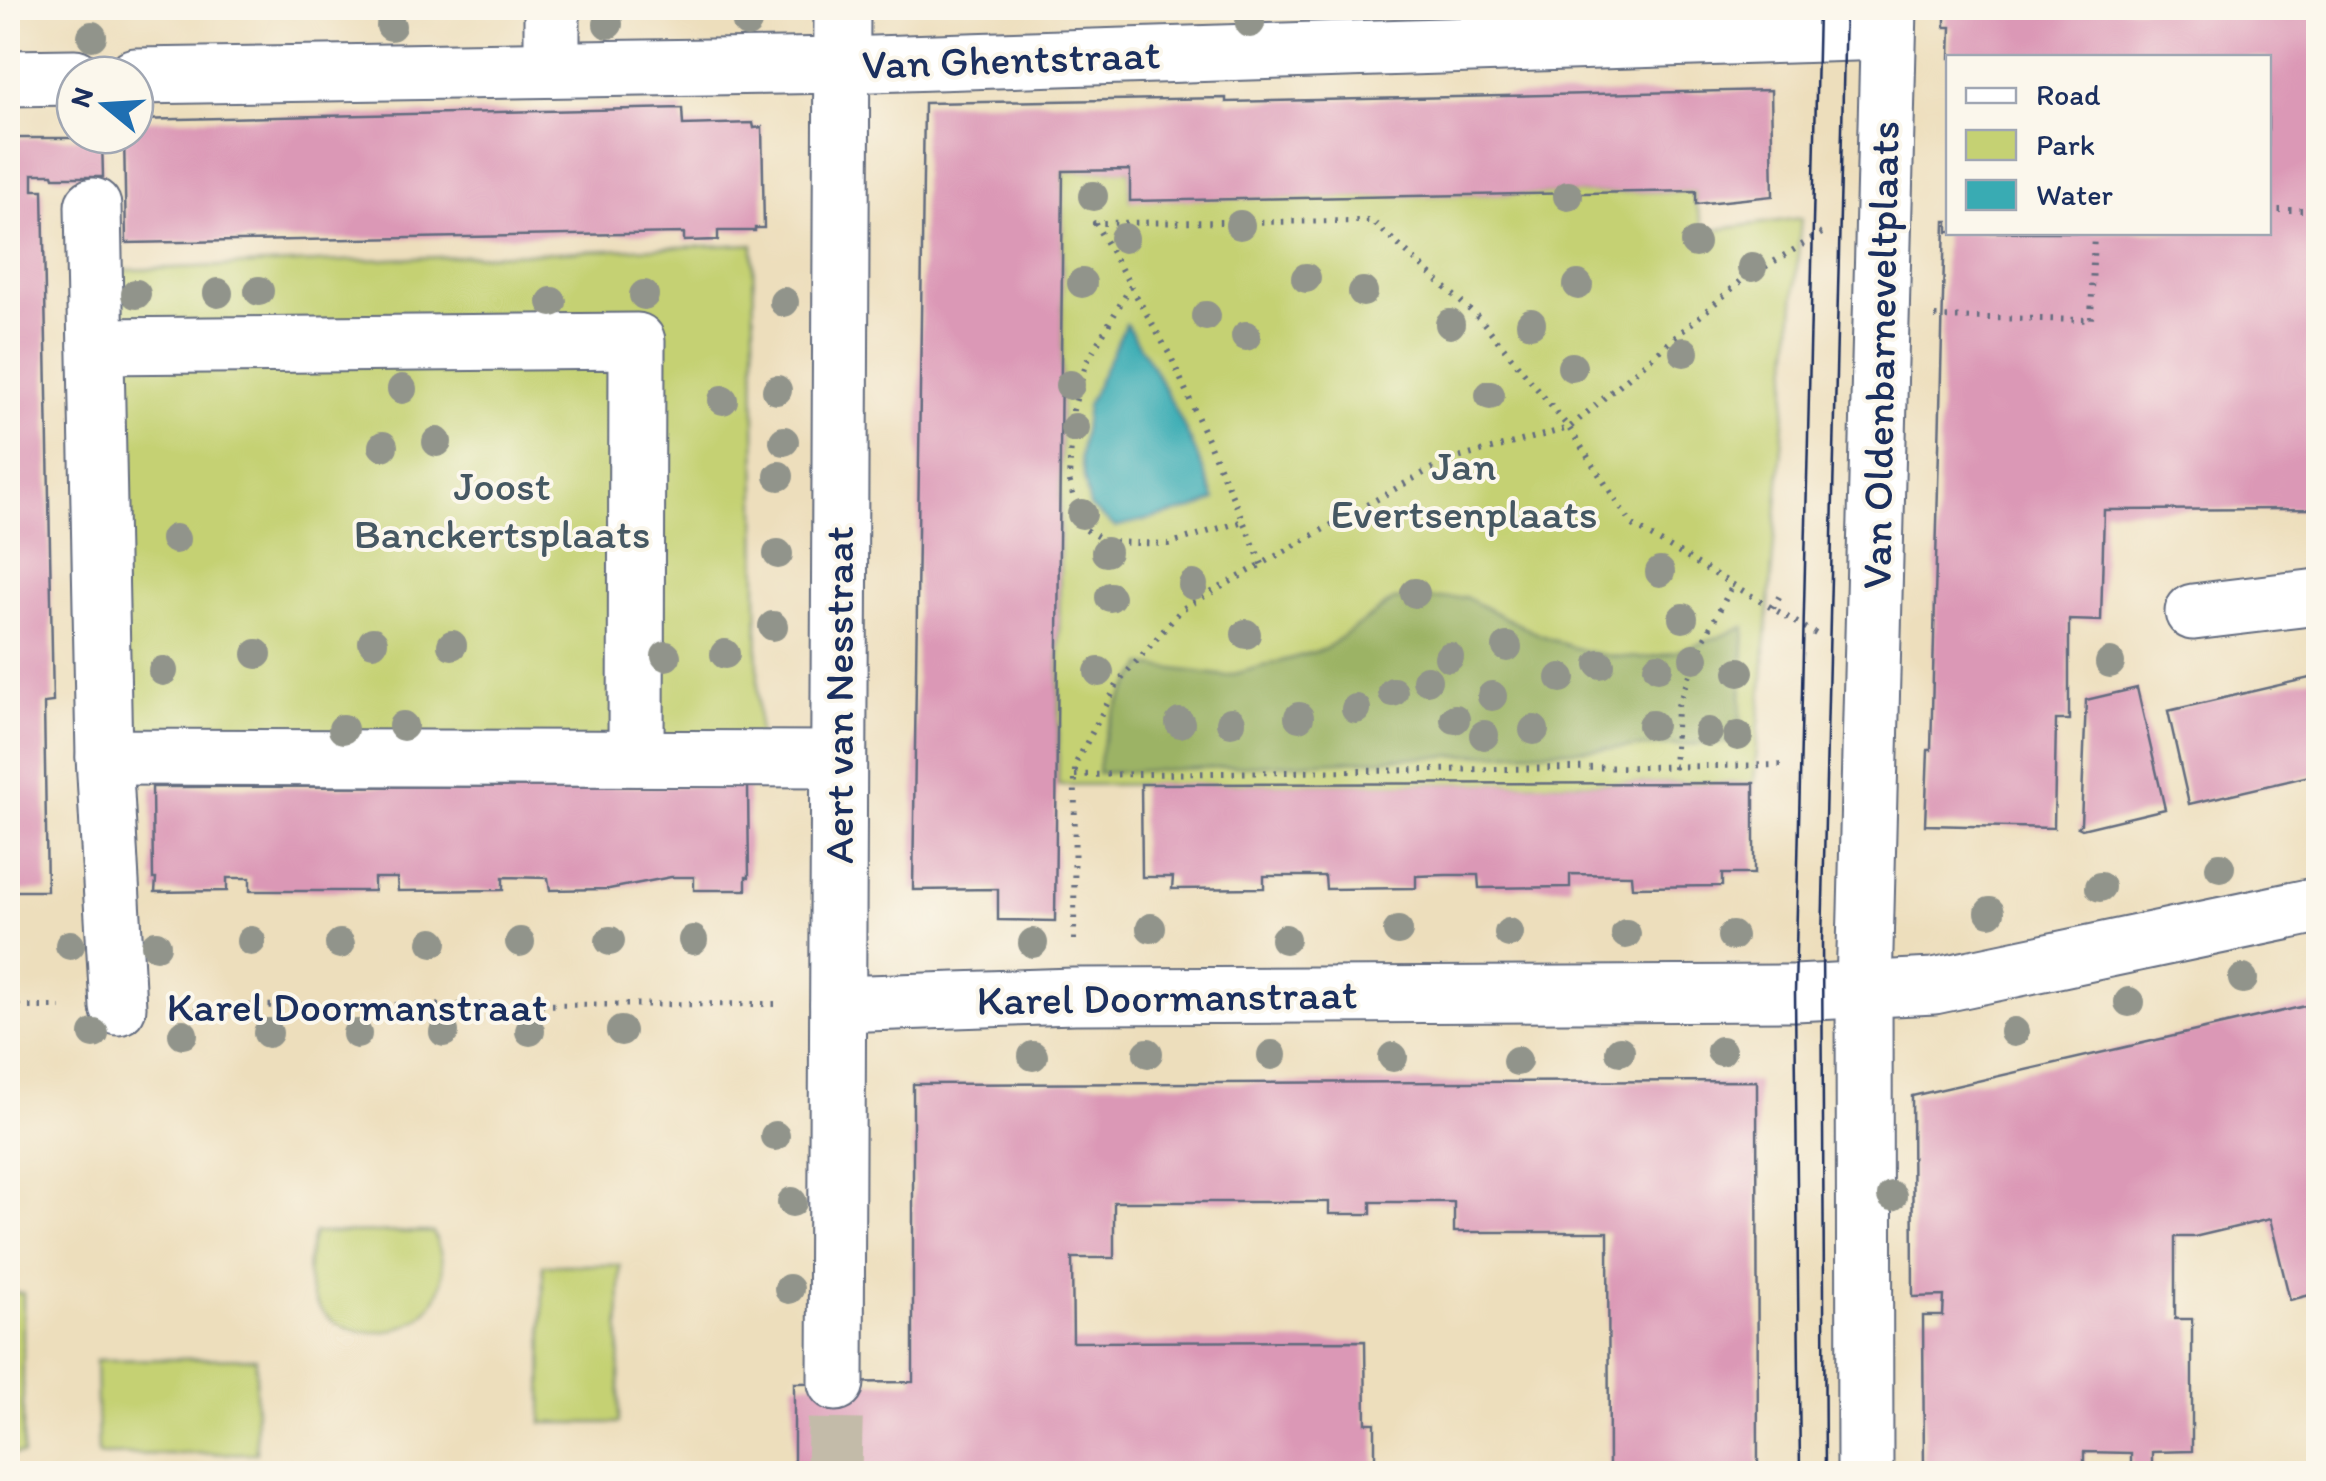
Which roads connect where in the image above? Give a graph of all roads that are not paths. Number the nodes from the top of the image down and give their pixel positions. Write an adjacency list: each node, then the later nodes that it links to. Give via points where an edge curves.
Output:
1 (552, 8): 5 (street)
2 (842, 8): 4 (street, Aert van Nesstraat)
3 (1888, 20): 4 (street, Van Ghentstraat); 17 (street, Van Oldenbarneveltplaats)
4 (842, 65): 5 (street, Van Ghentstraat); 15 (street, Aert van Nesstraat)
5 (552, 69): 6 (street, Van Ghentstraat)
6 (155, 76)
7 (55, 77): 8 (street)
8 (8, 78)
9 (93, 206): 10 (street)
10 (96, 346): 13 (street); 14 (street, via 637,341)
11 (2318, 597): 12 (street)
12 (2193, 612)
13 (104, 757): 14 (street); 19 (street)
14 (636, 758): 15 (street)
15 (838, 759): 18 (street, Aert van Nesstraat)
16 (2318, 905): 17 (street, Karel Doormanstraat, via 1934,986)
17 (1864, 989): 18 (street, Karel Doormanstraat); 21 (street, Van Oldenbarneveltplaats)
18 (838, 1004): 20 (street, Aert van Nesstraat)
19 (118, 1006)
20 (836, 1383)
21 (1865, 1474)

